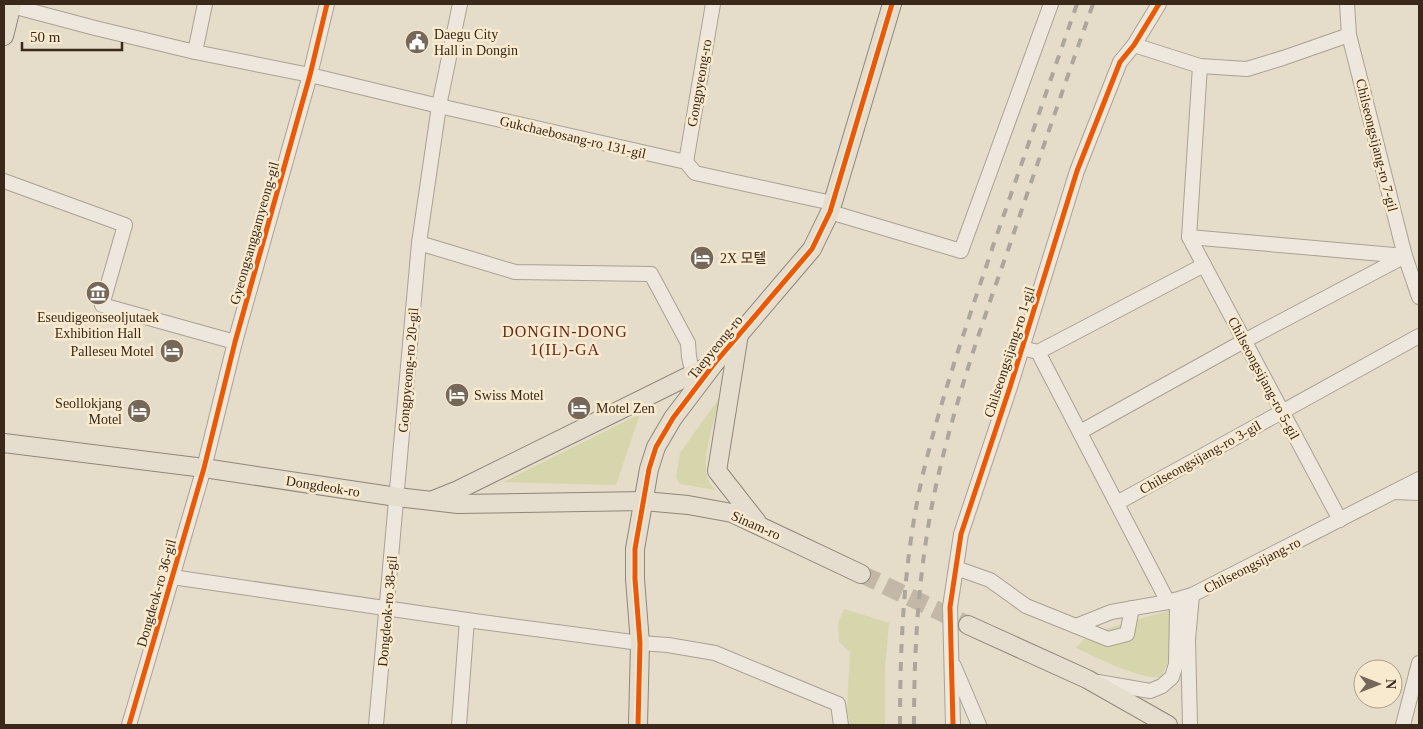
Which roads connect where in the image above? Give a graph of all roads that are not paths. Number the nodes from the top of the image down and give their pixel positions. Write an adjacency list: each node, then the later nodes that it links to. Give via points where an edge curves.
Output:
1 (205, 4): 13 (street)
2 (328, 4): 15 (street, Gyeongsanggamyeong-gil)
3 (460, 4): 16 (street, Gongpyeong-ro 20-gil)
4 (713, 4): 17 (street, Gongpyeong-ro)
5 (892, 4): 19 (main road, Taepyeong-ro)
6 (1050, 4): 19 (street, Gukchaebosang-ro 131-gil, via 961,251)
7 (1159, 4): 12 (street, Chilseongsijang-ro 1-gil)
8 (1347, 4): 10 (street, Chilseongsijang-ro 7-gil)
9 (12, 5): 11 (main road); 13 (street, Gukchaebosang-ro 131-gil)
10 (1349, 35): 14 (street, via 1247,69); 22 (street, Chilseongsijang-ro 7-gil)
11 (4, 36)
12 (1134, 45): 14 (street); 29 (street, Chilseongsijang-ro 1-gil, via 1120,62 1078,171)
13 (195, 52): 15 (street, Gukchaebosang-ro 131-gil)
14 (1200, 66): 20 (street)
15 (310, 75): 16 (street, Gukchaebosang-ro 131-gil); 28 (street, Gyeongsanggamyeong-gil)
16 (439, 106): 17 (street, Gukchaebosang-ro 131-gil); 21 (street, Gongpyeong-ro 20-gil)
17 (686, 162): 19 (street, Gukchaebosang-ro 131-gil, via 695,173)
18 (4, 181): 28 (street, via 125,224 102,305)
19 (831, 207): 25 (main road, Taepyeong-ro, via 812,249)
20 (1189, 237): 22 (street); 23 (street, Chilseongsijang-ro 5-gil)
21 (419, 243): 32 (street, via 515,272 651,274 688,343); 40 (street, Gongpyeong-ro 20-gil)
22 (1405, 256): 24 (street, Chilseongsijang-ro 7-gil); 27 (street)
23 (1204, 266): 27 (street, Chilseongsijang-ro 5-gil); 30 (street)
24 (1419, 297)
25 (739, 334): 31 (main road, Taepyeong-ro); 45 (main road, via 717,471)
26 (1419, 336): 33 (street)
27 (1244, 341): 33 (street, Chilseongsijang-ro 5-gil); 34 (street)
28 (235, 342): 36 (street, Gyeongsanggamyeong-gil)
29 (1022, 348): 30 (street); 46 (street, Chilseongsijang-ro 1-gil, via 961,534)
30 (1038, 352): 34 (street)
31 (714, 364): 32 (main road); 42 (main road, Taepyeong-ro, via 673,418 656,447 648,469)
32 (693, 374): 41 (main road)
33 (1282, 412): 43 (street, Chilseongsijang-ro 3-gil); 44 (street, Chilseongsijang-ro 5-gil)
34 (1080, 432): 43 (street)
35 (4, 443): 36 (main road, Dongdeok-ro)
36 (204, 468): 40 (main road, Dongdeok-ro); 48 (street, Dongdeok-ro 36-gil)
37 (1419, 479): 38 (street, Chilseongsijang-ro)
38 (1393, 492): 39 (street); 44 (street, Chilseongsijang-ro)
39 (1419, 493)
40 (397, 497): 41 (main road, Dongdeok-ro); 51 (street, Dongdeok-ro 38-gil)
41 (430, 501): 42 (main road, Dongdeok-ro, via 458,504)
42 (644, 501): 45 (main road, Sinam-ro, via 688,504 732,513); 56 (main road, Taepyeong-ro, via 635,549 634,579)
43 (1117, 503): 50 (street)
44 (1340, 520): 49 (street, Chilseongsijang-ro)
45 (761, 526): 47 (main road, Sinam-ro)
46 (956, 568): 55 (street, via 990,580 1026,606); 57 (street, Chilseongsijang-ro 1-gil, via 950,607)
47 (861, 574)
48 (172, 577): 51 (street, Dongdeok-ro 36-gil); 60 (street, Dongdeok-ro 36-gil)
49 (1192, 596): 50 (street, Chilseongsijang-ro); 59 (street, via 1177,608 1176,664 1172,677 1162,686 1150,691); 68 (street, via 1188,640)
50 (1168, 602): 52 (street, Chilseongsijang-ro)
51 (387, 608): 53 (street); 61 (street, Dongdeok-ro 38-gil)
52 (1132, 608): 55 (street, Chilseongsijang-ro, via 1111,612); 55 (street, via 1127,634 1108,639)
53 (467, 620): 56 (street); 62 (street)
54 (968, 625): 59 (main road)
55 (1076, 626)
56 (640, 643): 63 (main road, Taepyeong-ro); 64 (street, via 715,653 838,704)
57 (951, 658): 65 (street, Chilseongsijang-ro 1-gil); 66 (street)
58 (1419, 663): 69 (street)
59 (1086, 680): 67 (main road)
60 (129, 725)
61 (376, 725)
62 (459, 725)
63 (638, 725)
64 (842, 725)
65 (954, 725)
66 (979, 725)
67 (1168, 725)
68 (1190, 725)
69 (1403, 725)

